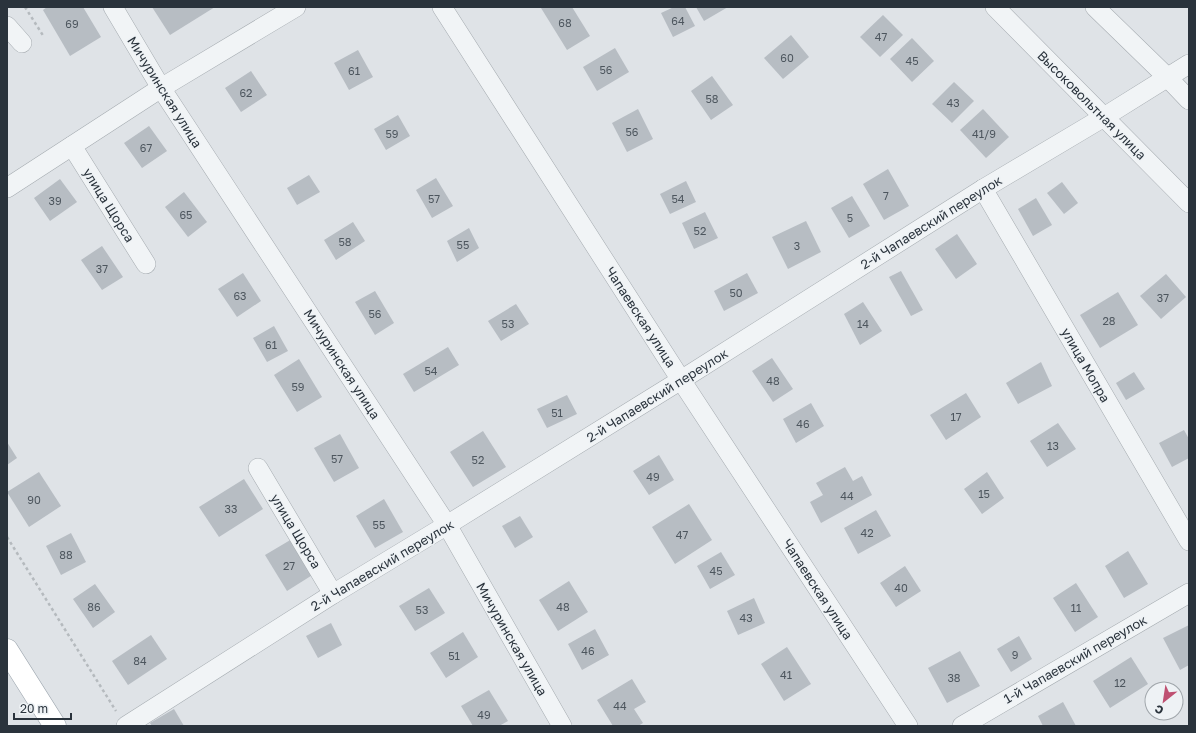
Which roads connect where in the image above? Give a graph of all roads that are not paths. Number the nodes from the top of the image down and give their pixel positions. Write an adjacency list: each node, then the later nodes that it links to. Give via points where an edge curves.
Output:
1 (113, 7): 10 (street, Мичуринская улица)
2 (296, 7): 10 (street)
3 (442, 7): 18 (street, Чапаевская улица)
4 (995, 7): 12 (street, Высоковольтная улица)
5 (1095, 7): 9 (street)
6 (7, 26): 7 (street)
7 (22, 43)
8 (1189, 64): 9 (street, 2-й Чапаевский переулок)
9 (1167, 77): 11 (street); 12 (street, 2-й Чапаевский переулок)
10 (161, 88): 13 (street); 20 (street, Мичуринская улица)
11 (1189, 100)
12 (1104, 117): 15 (street, 2-й Чапаевский переулок); 16 (street, Высоковольтная улица)
13 (72, 146): 14 (street); 17 (street, улица Щорса)
14 (7, 188)
15 (983, 189): 18 (street, 2-й Чапаевский переулок); 21 (street, улица Мопра)
16 (1189, 203)
17 (146, 264)
18 (681, 380): 20 (street, 2-й Чапаевский переулок); 28 (street, Чапаевская улица)
19 (258, 468): 23 (street, улица Щорса)
20 (447, 525): 23 (street, 2-й Чапаевский переулок); 27 (street, Мичуринская улица)
21 (1189, 541)
22 (1189, 593): 29 (street, 1-й Чапаевский переулок)
23 (333, 594): 25 (street, 2-й Чапаевский переулок)
24 (7, 650): 26 (main road)
25 (121, 719)
26 (55, 726)
27 (562, 726)
28 (908, 726)
29 (962, 726)

